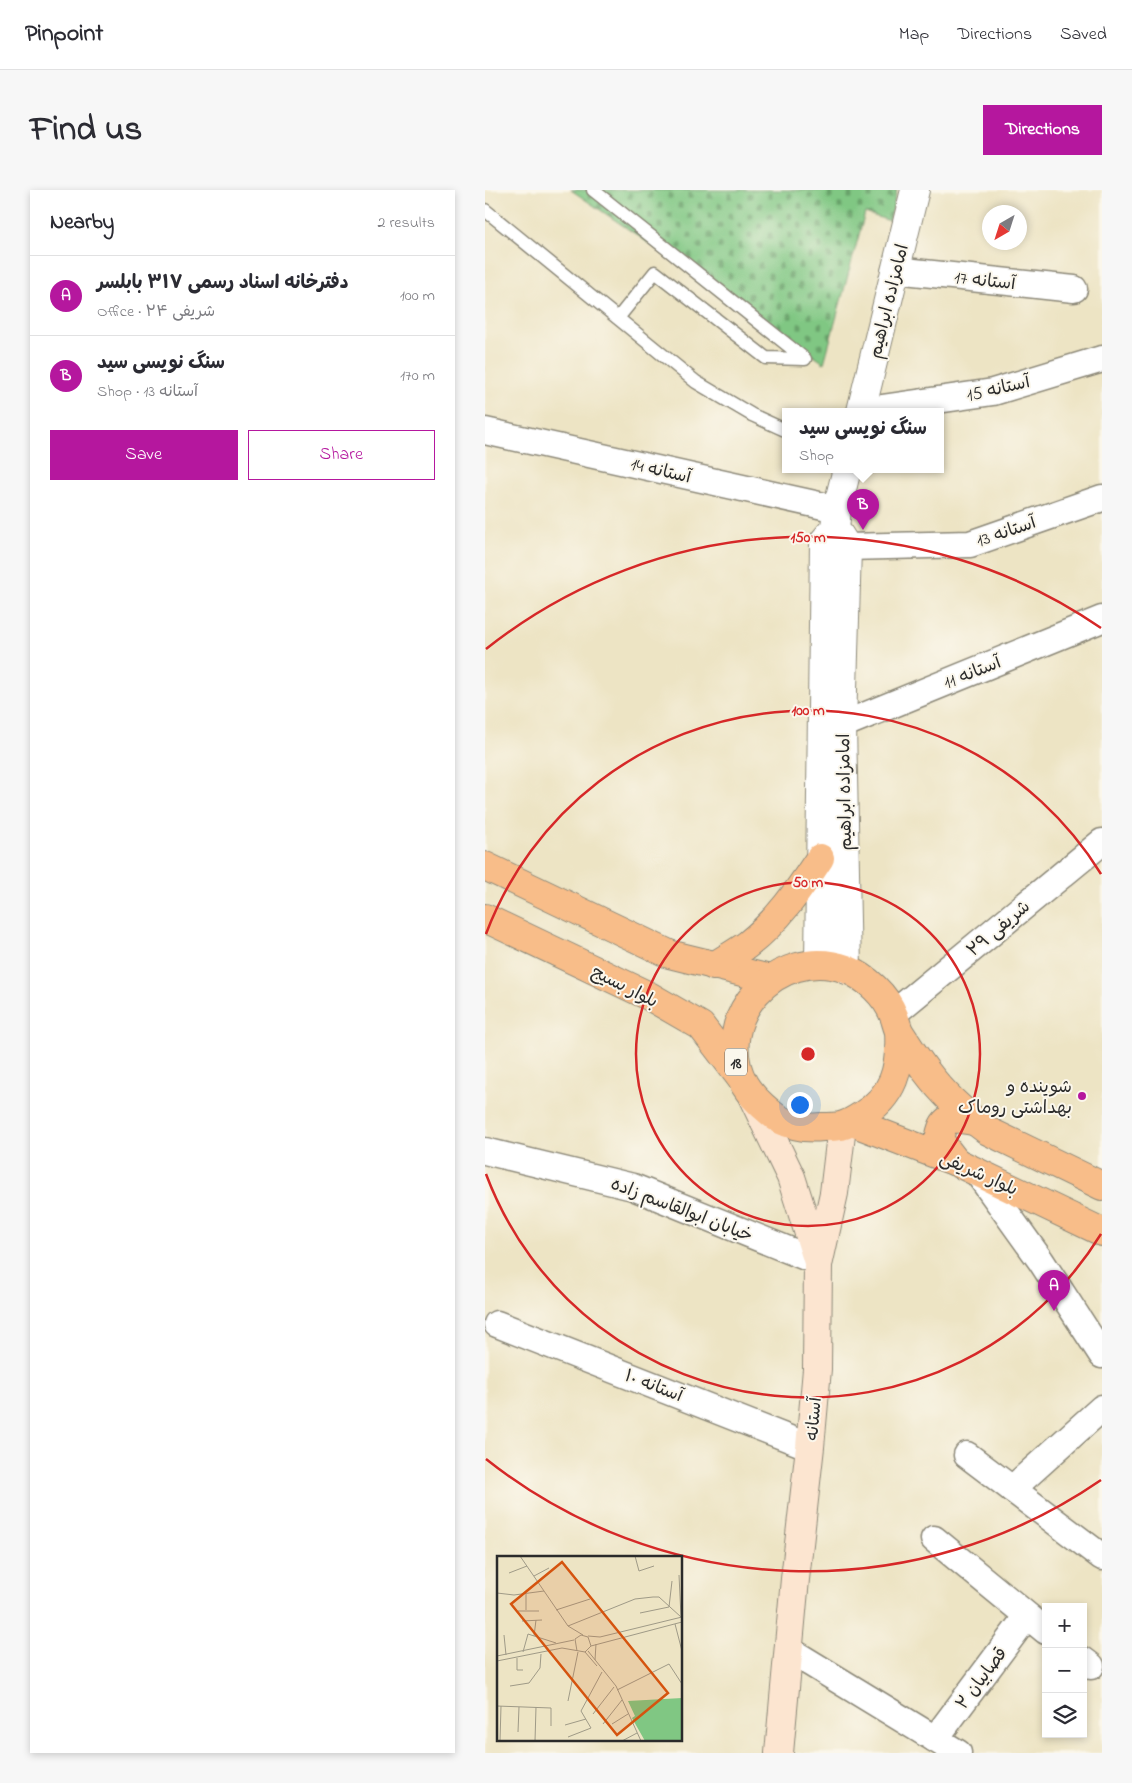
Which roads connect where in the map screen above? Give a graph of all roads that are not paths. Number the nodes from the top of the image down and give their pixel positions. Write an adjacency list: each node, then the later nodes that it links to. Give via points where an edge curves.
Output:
1 (593, 190): 6 (lane, via 805,359 766,358 655,272)
2 (915, 190): 4 (street, امامزاده ابراهیم)
3 (485, 210): 6 (lane)
4 (895, 270): 5 (street, آستانه 17); 8 (street, امامزاده ابراهیم)
5 (1074, 289)
6 (618, 318): 10 (lane, via 696,382)
7 (1102, 359): 9 (street, آستانه 15, via 993,392)
8 (862, 408)
9 (882, 408)
10 (782, 429)
11 (485, 431): 14 (street, آستانه 14)
12 (847, 473): 14 (street, امامزاده ابراهیم)
13 (1102, 498): 14 (street, آستانه 13, via 971,544)
14 (840, 528): 16 (street, امامزاده ابراهیم); 18 (street, امامزاده ابراهیم, via 824,541)
15 (1102, 619): 16 (street, آستانه 11)
16 (843, 725): 23 (street, امامزاده ابراهیم)
17 (1102, 842): 25 (street, شریفی ۲۹)
18 (820, 858): 21 (street, امامزاده ابراهیم); 22 (main road, via 795,896 770,925)
19 (485, 866): 22 (main road, via 669,954)
20 (485, 918): 26 (main road, بلوار بسیج / 18, via 649,996 701,1026)
21 (819, 964): 23 (main road, 18); 24 (main road, 18, via 793,968)
22 (714, 966): 24 (main road)
23 (847, 970): 25 (main road, 18, via 866,980 882,995)
24 (770, 979): 26 (main road, 18, via 753,995 741,1015 736,1037 736,1060)
25 (896, 1023): 27 (main road, 18, via 932,1079); 28 (main road, 18, via 900,1053 895,1075 871,1110)
26 (748, 1089): 28 (main road, 18, via 777,1118 809,1129); 33 (main road, آستانه, via 791,1177)
27 (975, 1121): 30 (main road, via 954,1119 941,1126 939,1140); 31 (main road, 18, via 988,1131)
28 (847, 1124): 30 (main road, بلوار شریفی / 18); 33 (main road)
29 (485, 1151): 33 (street, خیابان ابوالقاسم زاده, via 633,1187)
30 (967, 1167): 32 (main road, بلوار شریفی / 18); 35 (street, via 1041,1261)
31 (1102, 1186)
32 (1102, 1232)
33 (818, 1262): 37 (main road, آستانه, via 817,1369)
34 (497, 1324): 37 (street, آستانه ۱۰)
35 (1102, 1355)
36 (1102, 1408): 39 (street)
37 (810, 1447): 43 (main road, آستانه)
38 (967, 1455): 39 (street)
39 (1011, 1489): 41 (street)
40 (934, 1539): 42 (street)
41 (1102, 1556)
42 (1036, 1624): 44 (street, قصابیان ۲)
43 (789, 1650): 44 (street); 45 (main road, آستانه)
44 (935, 1739): 46 (street)
45 (779, 1753)
46 (958, 1753)

